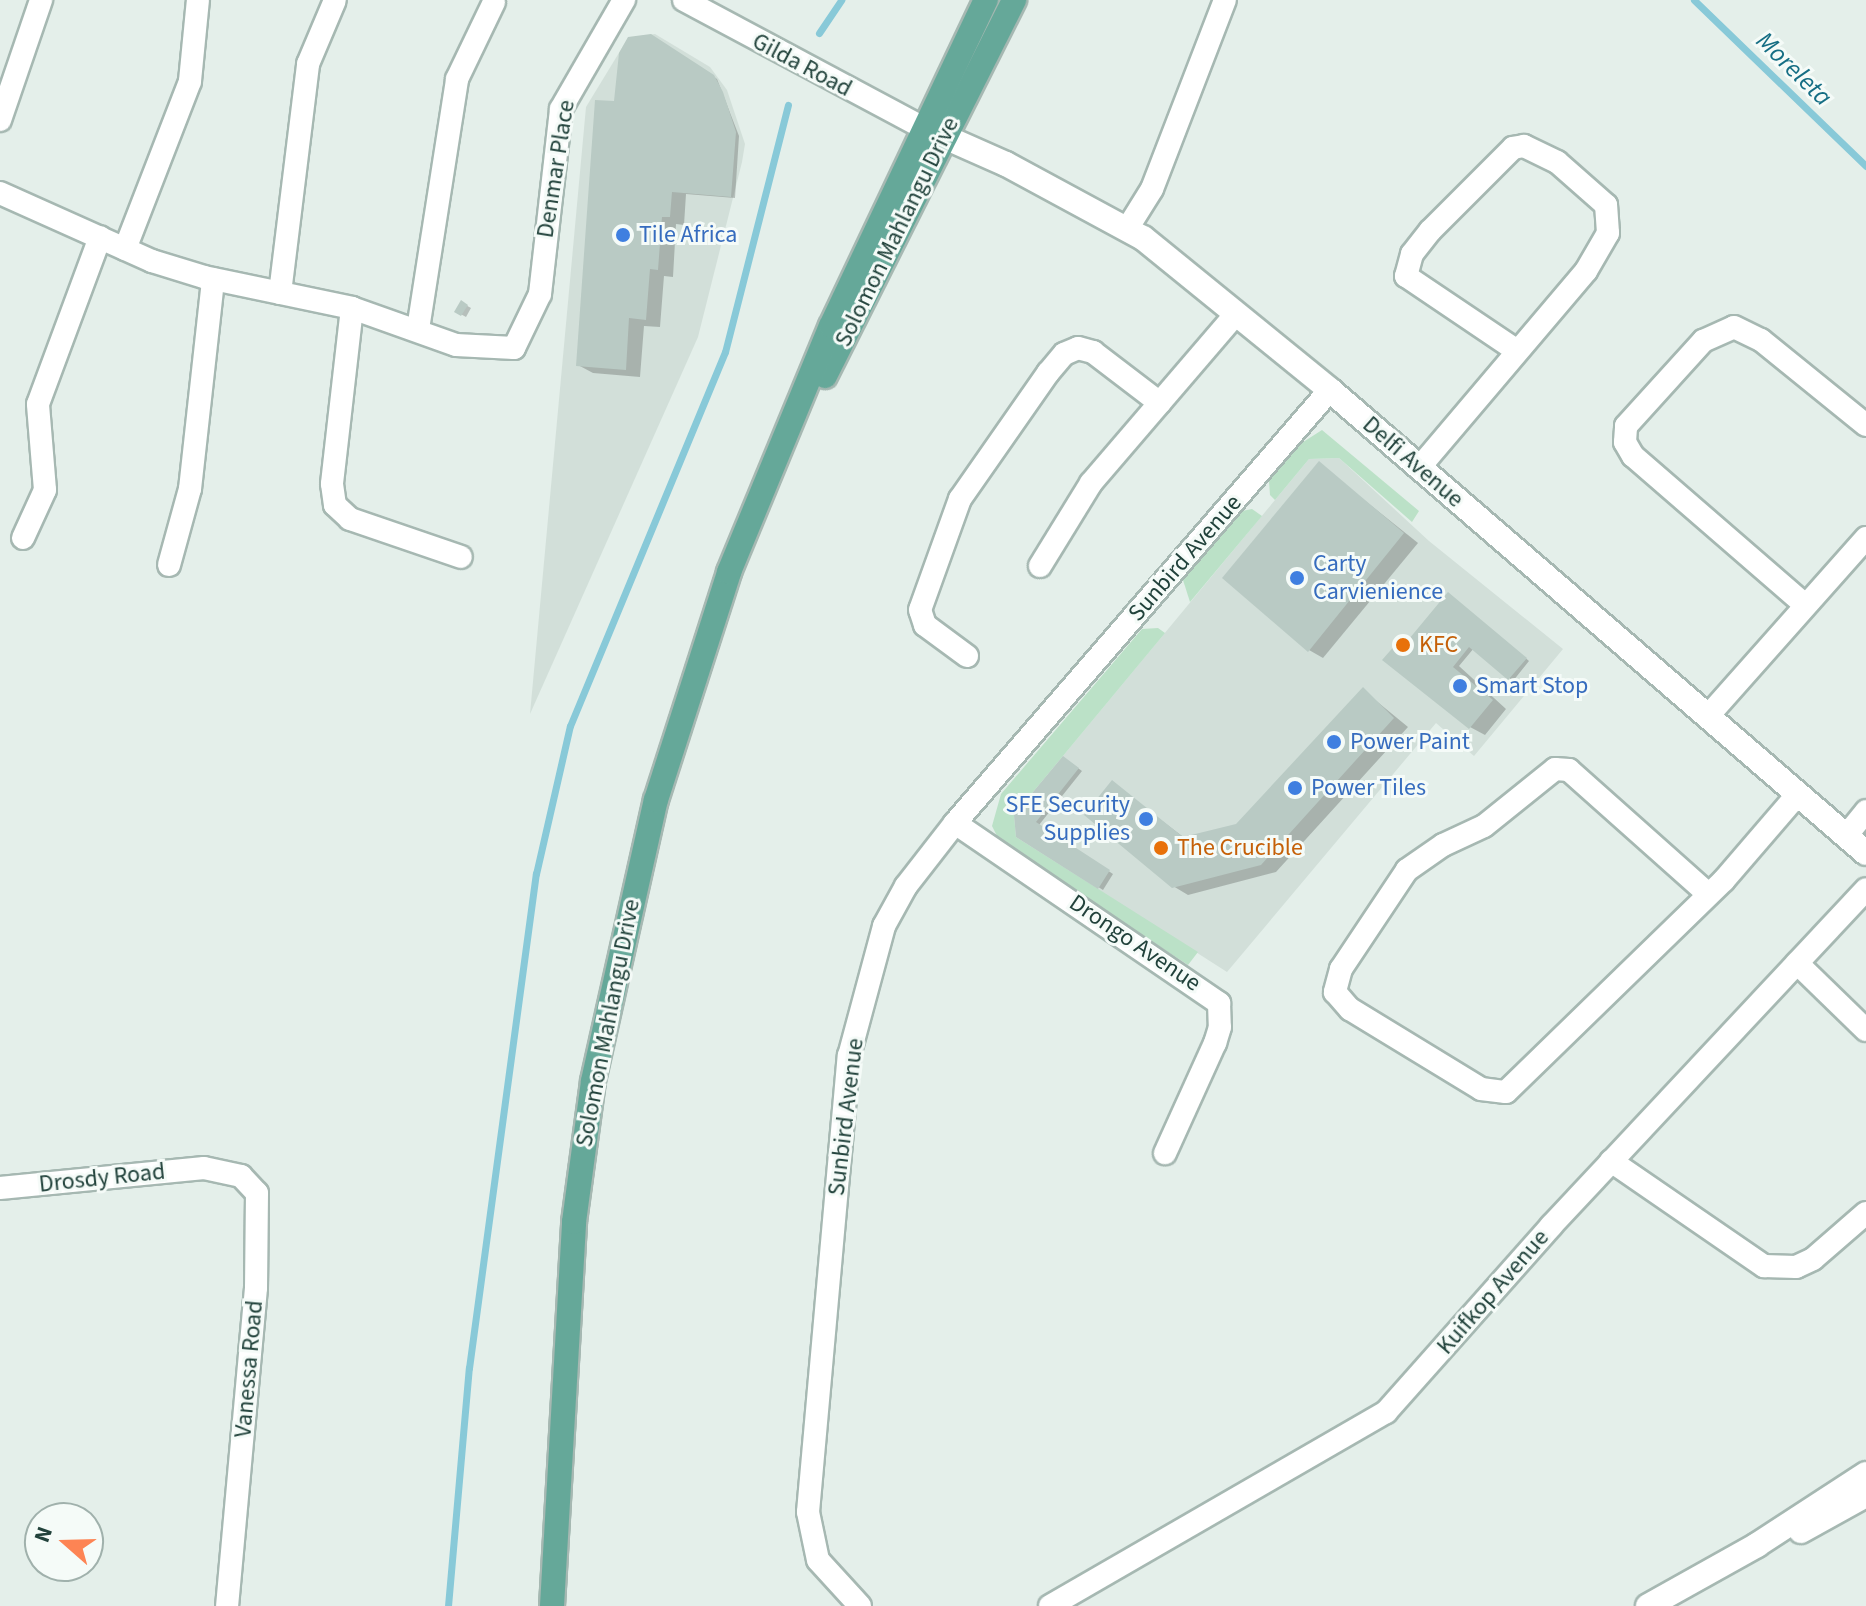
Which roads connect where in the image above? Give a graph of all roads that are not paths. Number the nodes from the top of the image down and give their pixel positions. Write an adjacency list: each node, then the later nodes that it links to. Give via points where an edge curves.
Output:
1 (41, 0): 10 (street)
2 (198, 0): 15 (street, via 190,81)
3 (335, 0): 17 (street, via 308,64)
4 (624, 0): 20 (street, Denmar Place, via 561,109 540,294 514,348 456,345)
5 (684, 0): 11 (street, Gilda Road)
6 (986, 0): 11 (main road, Solomon Mahlangu Drive)
7 (1014, 0): 11 (main road, Solomon Mahlangu Drive)
8 (1225, 0): 13 (street, via 1152,189)
9 (494, 2): 20 (street, via 457,79)
10 (0, 120)
11 (932, 131): 13 (street, Delfi Avenue); 52 (main road, Solomon Mahlangu Drive, via 853,324 778,462 729,572 656,800 596,1066 574,1222)
12 (0, 193): 14 (street)
13 (1127, 229): 19 (street, Delfi Avenue)
14 (100, 237): 15 (street); 26 (street, via 38,404 45,490)
15 (125, 249): 16 (street)
16 (213, 279): 17 (street); 29 (street, via 200,427)
17 (280, 293): 18 (street)
18 (352, 308): 20 (street); 28 (street, via 332,484 335,505 350,519)
19 (1236, 314): 22 (street, Delfi Avenue); 23 (street)
20 (418, 329)
21 (1517, 351): 21 (street, via 1406,276 1412,254 1430,231 1513,148 1524,146 1557,162 1606,205 1610,220 1595,260); 25 (street)
22 (1330, 390): 25 (street, Delfi Avenue); 36 (street, Sunbird Avenue)
23 (1160, 403): 30 (street, via 1091,483); 32 (street, via 1093,352 1078,348 1064,354 1048,373 960,499 920,610 925,625)
24 (1866, 425): 31 (street, via 1761,340 1734,327 1703,341 1626,426 1625,442 1633,456)
25 (1419, 468): 33 (street, Delfi Avenue)
26 (23, 538)
27 (1866, 538): 31 (street)
28 (461, 557)
29 (169, 565)
30 (1040, 566)
31 (1804, 604): 33 (street)
32 (967, 656)
33 (1708, 716): 34 (street, Delfi Avenue)
34 (1798, 794): 37 (street, Delfi Avenue); 40 (street)
35 (1866, 811): 37 (street)
36 (955, 823): 43 (street, Drongo Avenue, via 1219,1003 1215,1043); 53 (street, Sunbird Avenue, via 906,886 884,926 849,1056 808,1512 818,1560)
37 (1846, 836): 38 (street, Delfi Avenue)
38 (1866, 853)
39 (1866, 889): 41 (street, Kuifkop Avenue)
40 (1707, 893): 40 (street, via 1506,1092 1481,1089 1350,1009 1335,992 1341,969 1407,870 1484,826 1555,769 1569,770)
41 (1797, 963): 42 (street); 44 (street, Kuifkop Avenue)
42 (1866, 1030)
43 (1165, 1153)
44 (1611, 1161): 47 (street, via 1764,1266 1796,1267 1813,1259); 54 (street, Kuifkop Avenue, via 1386,1412)
45 (204, 1168): 46 (street, Drosdy Road); 51 (street, Vanessa Road, via 241,1176 257,1193 256,1288)
46 (0, 1188)
47 (1866, 1213)
48 (1866, 1474): 50 (street)
49 (1866, 1495): 50 (street, via 1795,1534)
50 (1757, 1545): 55 (street)
51 (227, 1606)
52 (552, 1606)
53 (860, 1606)
54 (1050, 1606)
55 (1648, 1606)

